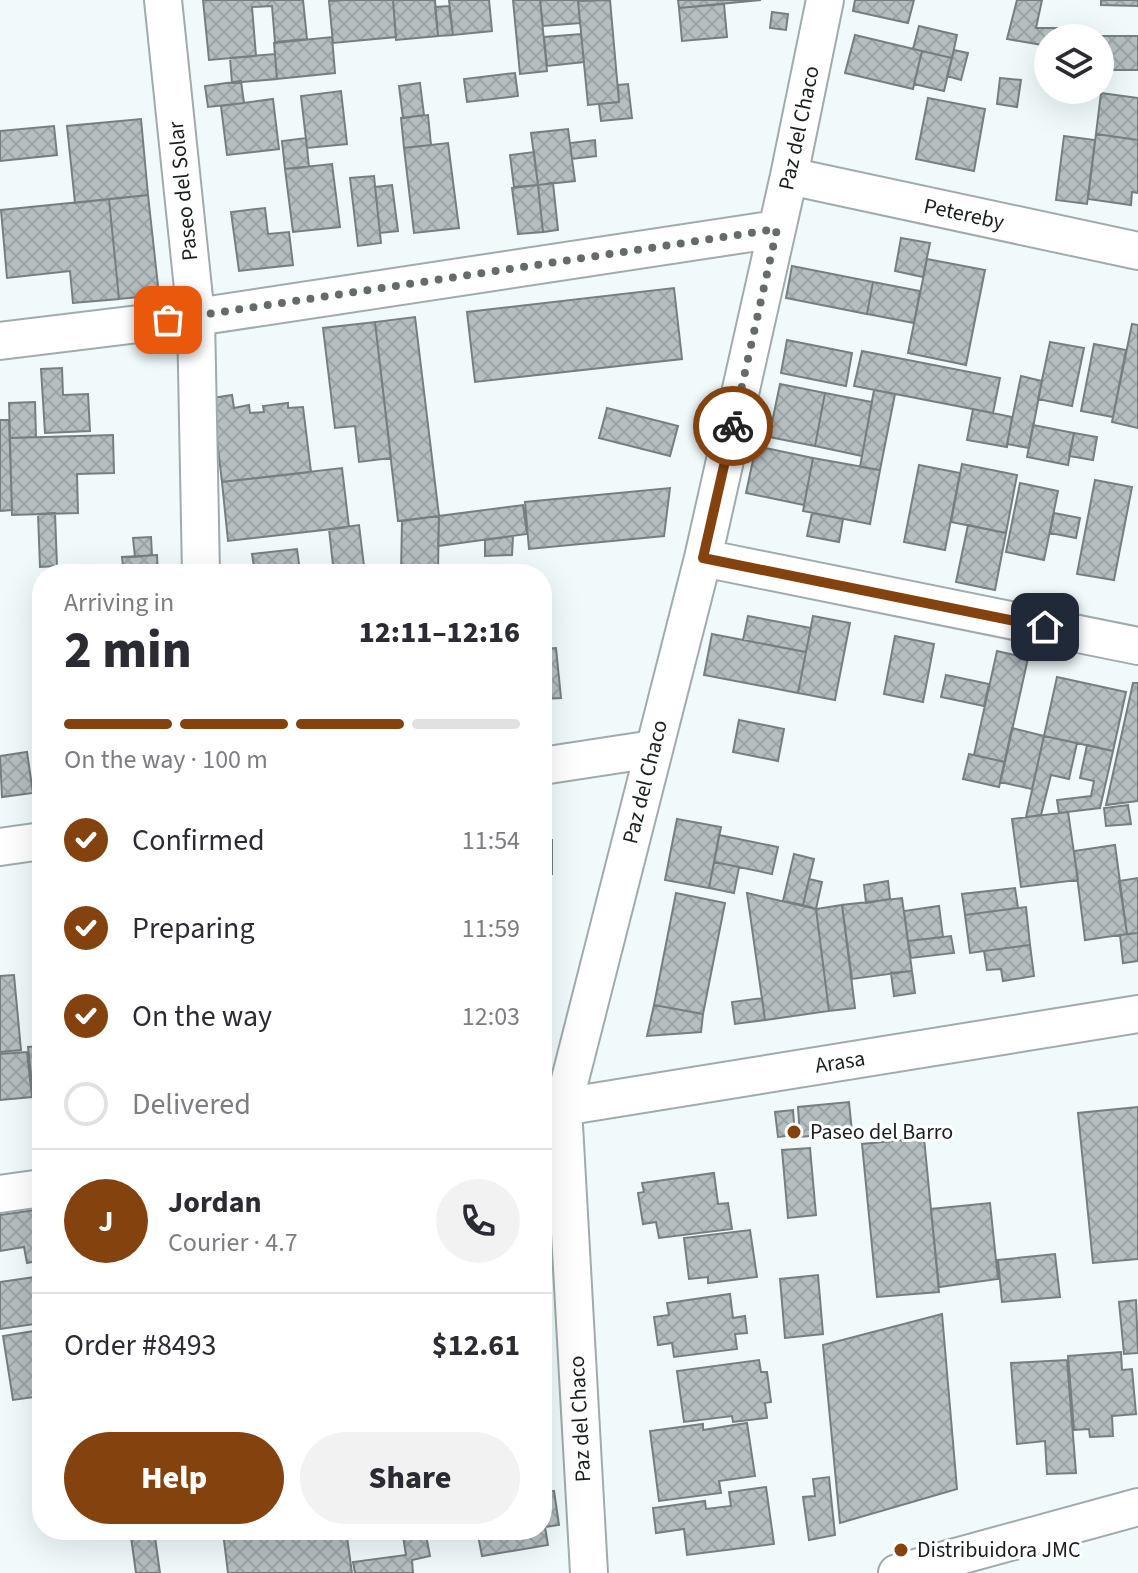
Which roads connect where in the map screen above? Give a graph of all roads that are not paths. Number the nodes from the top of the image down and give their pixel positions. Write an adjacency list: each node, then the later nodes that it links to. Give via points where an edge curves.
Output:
1 (163, 0): 6 (street, Paseo del Solar)
2 (825, 0): 3 (street, Paz del Chaco)
3 (789, 176): 4 (street, Paz del Chaco); 5 (street, Petereby)
4 (777, 229): 6 (street); 8 (street, Paz del Chaco)
5 (1138, 251)
6 (196, 317): 7 (street); 9 (street, Paseo del Solar)
7 (0, 341)
8 (703, 558): 10 (street); 11 (street, Paz del Chaco)
9 (201, 564)
10 (1138, 646)
11 (653, 749): 12 (street); 16 (street, Paz del Chaco)
12 (552, 764)
13 (32, 842): 14 (street)
14 (0, 847)
15 (1138, 1014): 16 (street, Arasa)
16 (552, 1108): 20 (street, Paz del Chaco)
17 (32, 1189): 18 (street)
18 (0, 1194)
19 (1138, 1507): 21 (street)
20 (589, 1573)
21 (897, 1573)

